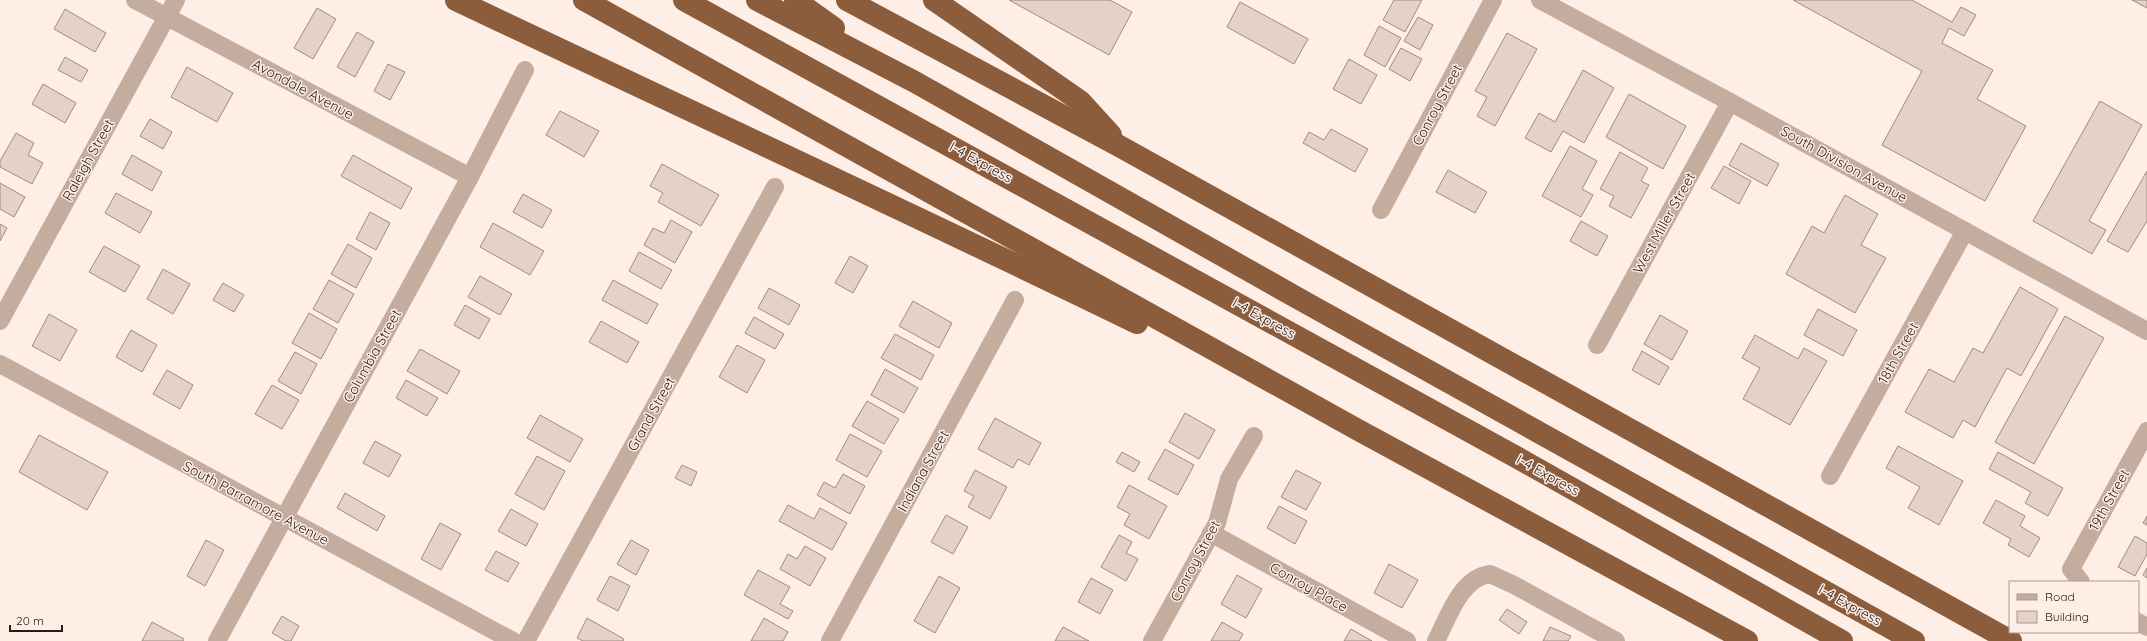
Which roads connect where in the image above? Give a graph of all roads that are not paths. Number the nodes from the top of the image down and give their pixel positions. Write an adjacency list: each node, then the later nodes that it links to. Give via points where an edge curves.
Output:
1 (135, 0): 13 (street, Avondale Avenue)
2 (176, 0): 13 (street, Raleigh Street)
3 (456, 0): 14 (highway)
4 (473, 0): 14 (highway)
5 (584, 0): 28 (highway)
6 (684, 0): 44 (highway, I-4 Express, via 1518,458)
7 (757, 0): 16 (highway, I-4 Express)
8 (795, 0): 16 (highway)
9 (847, 0): 18 (highway)
10 (934, 0): 18 (highway, via 1080,101)
11 (1493, 0): 21 (street, Conroy Street)
12 (1540, 0): 17 (street, South Division Avenue)
13 (167, 17): 19 (street, Avondale Avenue); 24 (street, Raleigh Street)
14 (533, 37): 28 (highway, via 971,242)
15 (525, 70): 19 (street, Columbia Street)
16 (914, 82): 45 (highway, I-4 Express)
17 (1730, 102): 22 (street, South Division Avenue); 26 (street, West Miller Street)
18 (1121, 147): 46 (highway)
19 (470, 177): 32 (street, Columbia Street)
20 (775, 187): 37 (street, Grand Street)
21 (1381, 210)
22 (1965, 231): 25 (street, South Division Avenue); 31 (street, 18th Street)
23 (1015, 300): 38 (street, Indiana Street)
24 (0, 320)
25 (2147, 331)
26 (1597, 345)
27 (0, 364): 32 (street, South Parramore Avenue)
28 (1360, 431): 43 (highway)
29 (2147, 431): 34 (street, 19th Street)
30 (1254, 436): 33 (street, Conroy Street, via 1229,479 1217,523)
31 (1830, 476)
32 (284, 518): 35 (street, Columbia Street); 36 (street, South Parramore Avenue)
33 (1211, 533): 39 (street, Conroy Street); 40 (street, Conroy Place)
34 (2076, 575)
35 (217, 641)
36 (513, 641)
37 (526, 641)
38 (830, 641)
39 (1152, 641)
40 (1407, 641)
41 (1436, 641): 42 (street, via 1463,590 1478,577 1490,574)
42 (1616, 641)
43 (1747, 641)
44 (1842, 641)
45 (1914, 641)
46 (2011, 641)

